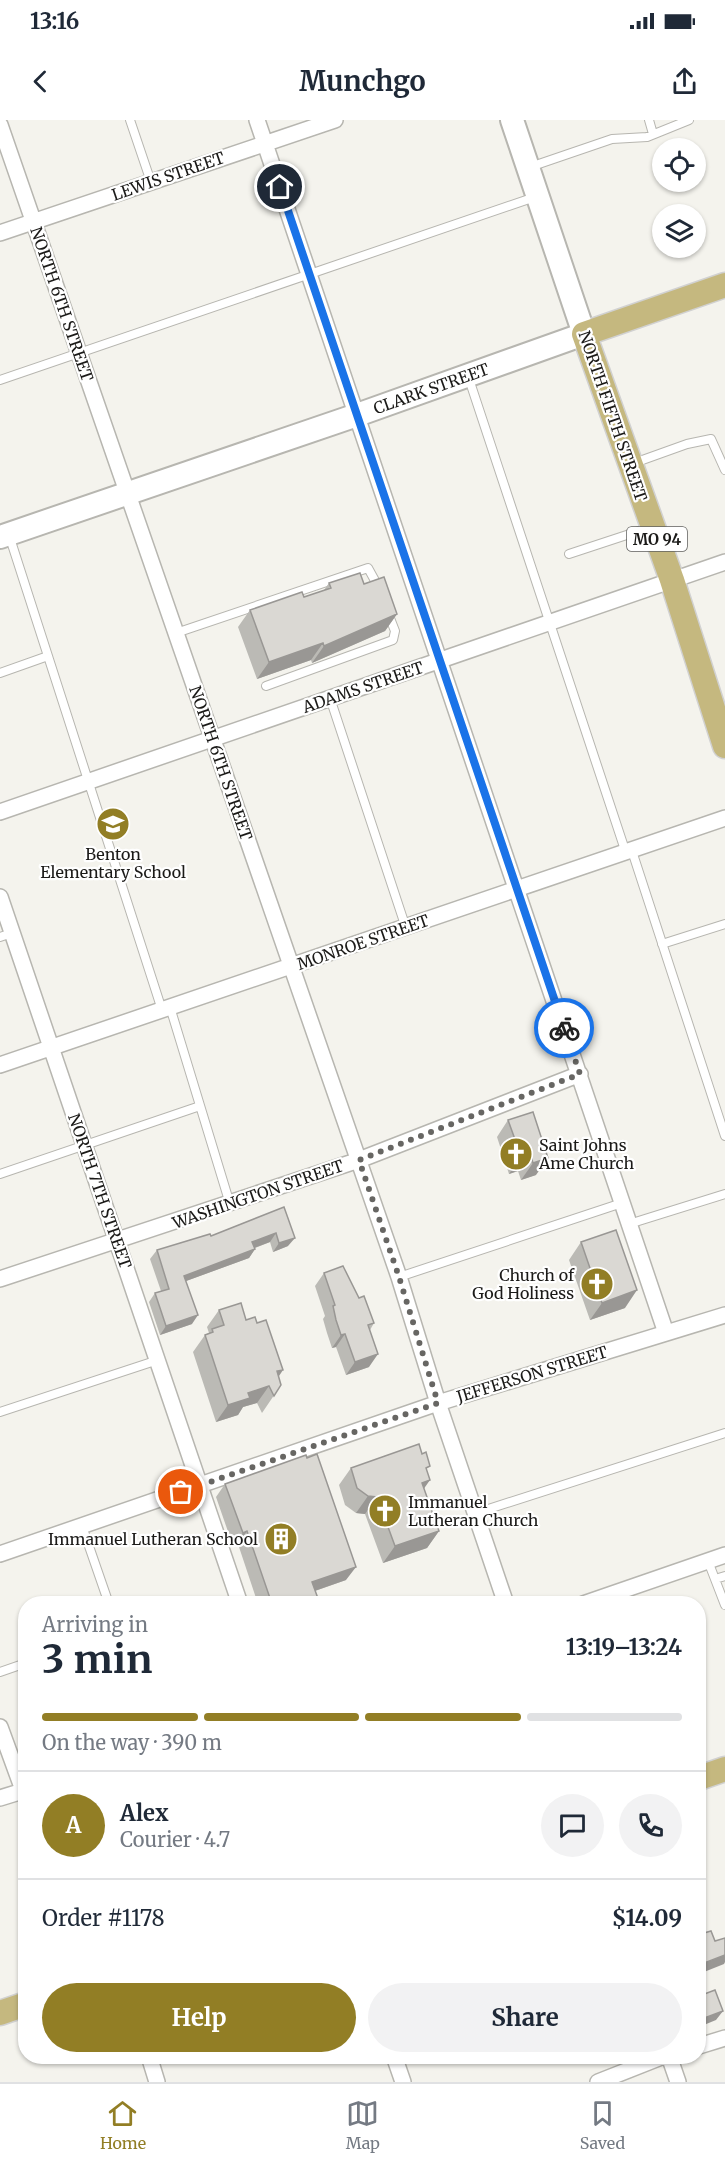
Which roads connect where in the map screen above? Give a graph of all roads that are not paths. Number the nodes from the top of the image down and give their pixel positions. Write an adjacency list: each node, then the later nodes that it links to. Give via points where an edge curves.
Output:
1 (130, 120): 11 (lane)
2 (257, 120): 9 (street)
3 (335, 120): 9 (street, LEWIS STREET)
4 (512, 120): 10 (main road, NORTH FIFTH STREET)
5 (649, 120): 8 (lane)
6 (689, 120): 8 (lane)
7 (0, 125): 13 (street, NORTH 6TH STREET)
8 (653, 134): 10 (lane, via 612,139)
9 (265, 144): 11 (street, LEWIS STREET); 15 (street)
10 (528, 167): 12 (main road, NORTH FIFTH STREET)
11 (151, 182): 13 (street, LEWIS STREET)
12 (538, 196): 15 (lane); 17 (main road, NORTH FIFTH STREET)
13 (33, 221): 14 (street, LEWIS STREET); 18 (street, NORTH 6TH STREET)
14 (0, 232)
15 (309, 275): 18 (lane); 21 (street)
16 (725, 285): 17 (main road, CLARK STREET)
17 (584, 334): 19 (main road, CLARK STREET); 22 (main road, NORTH FIFTH STREET / MO 94)
18 (79, 352): 20 (lane); 24 (street, NORTH 6TH STREET)
19 (468, 375): 21 (main road, CLARK STREET); 32 (lane)
20 (0, 380)
21 (357, 415): 24 (main road, CLARK STREET); 35 (street)
22 (631, 465): 23 (lane, via 711,439); 25 (main road, NORTH FIFTH STREET / MO 94)
23 (725, 470)
24 (128, 493): 26 (main road, CLARK STREET); 33 (street, NORTH 6TH STREET)
25 (653, 527): 27 (lane); 29 (main road, NORTH FIFTH STREET / MO 94)
26 (4, 535): 34 (lane)
27 (569, 554)
28 (725, 562): 29 (street, ADAMS STREET)
29 (672, 580): 32 (street, ADAMS STREET); 40 (main road, NORTH FIFTH STREET / MO 94)
30 (383, 598): 33 (lane, via 368,568)
31 (387, 609): 37 (lane, via 395,631 393,640)
32 (552, 622): 35 (street, ADAMS STREET); 44 (lane)
33 (176, 633): 39 (street, NORTH 6TH STREET)
34 (48, 656): 36 (lane); 41 (lane)
35 (439, 661): 38 (street, ADAMS STREET); 45 (street)
36 (0, 672)
37 (266, 686)
38 (330, 698): 39 (street, ADAMS STREET); 48 (lane)
39 (213, 739): 41 (street, ADAMS STREET); 51 (street, NORTH 6TH STREET)
40 (725, 746)
41 (89, 782): 42 (street, ADAMS STREET); 52 (lane)
42 (0, 812)
43 (725, 818): 44 (street, MONROE STREET)
44 (629, 852): 45 (street, MONROE STREET); 50 (lane)
45 (517, 890): 48 (street, MONROE STREET); 55 (street)
46 (0, 897): 49 (street, NORTH 7TH STREET)
47 (725, 924): 50 (lane)
48 (406, 928): 51 (street, MONROE STREET)
49 (6, 935): 53 (street, NORTH 7TH STREET)
50 (662, 944): 57 (lane)
51 (292, 966): 52 (street, MONROE STREET); 59 (street, NORTH 6TH STREET)
52 (166, 1009): 53 (street, MONROE STREET); 56 (lane)
53 (51, 1048): 54 (street, MONROE STREET); 58 (street, NORTH 7TH STREET)
54 (0, 1065)
55 (580, 1074): 59 (street, WASHINGTON STREET); 62 (street)
56 (200, 1106): 58 (lane); 63 (lane)
57 (725, 1136)
58 (85, 1146): 60 (lane); 65 (street, NORTH 7TH STREET)
59 (359, 1160): 63 (street, WASHINGTON STREET); 66 (street, NORTH 6TH STREET)
60 (0, 1174)
61 (725, 1194): 64 (lane)
62 (622, 1203): 64 (street); 66 (lane)
63 (230, 1204): 65 (street, WASHINGTON STREET)
64 (629, 1224): 69 (street)
65 (118, 1242): 67 (street, WASHINGTON STREET); 70 (street, NORTH 7TH STREET)
66 (399, 1277): 71 (street, NORTH 6TH STREET)
67 (0, 1280)
68 (725, 1315): 69 (street, JEFFERSON STREET)
69 (666, 1333): 71 (street, JEFFERSON STREET)
70 (158, 1360): 72 (lane); 74 (street, NORTH 7TH STREET)
71 (438, 1403): 74 (street, JEFFERSON STREET); 75 (street, NORTH 6TH STREET)
72 (0, 1412)
73 (725, 1433): 75 (lane)
74 (201, 1485): 76 (street, JEFFERSON STREET); 83 (street, NORTH 7TH STREET)
75 (476, 1514): 84 (street, NORTH 6TH STREET)
76 (82, 1526): 77 (street, JEFFERSON STREET); 82 (lane)
77 (0, 1554)
78 (725, 1556): 79 (street)
79 (708, 1561): 81 (lane); 85 (street)
80 (725, 1576): 81 (lane)
81 (715, 1580): 86 (lane)
82 (106, 1596)
83 (237, 1596)
84 (503, 1596)
85 (605, 1596)
86 (725, 1605)
87 (18, 1666): 88 (lane)
88 (0, 1672)
89 (0, 1727): 91 (street)
90 (725, 1769): 92 (main road)
91 (18, 1774)
92 (706, 1776)
93 (18, 1792): 94 (street)
94 (0, 1798)
95 (18, 2007): 96 (main road)
96 (0, 2013)
97 (725, 2038): 98 (street)
98 (706, 2044)
99 (151, 2064): 103 (street)
100 (397, 2064): 104 (street)
101 (644, 2064): 105 (street)
102 (672, 2064): 106 (street)
103 (157, 2082)
104 (403, 2082)
105 (598, 2082)
106 (678, 2082)

